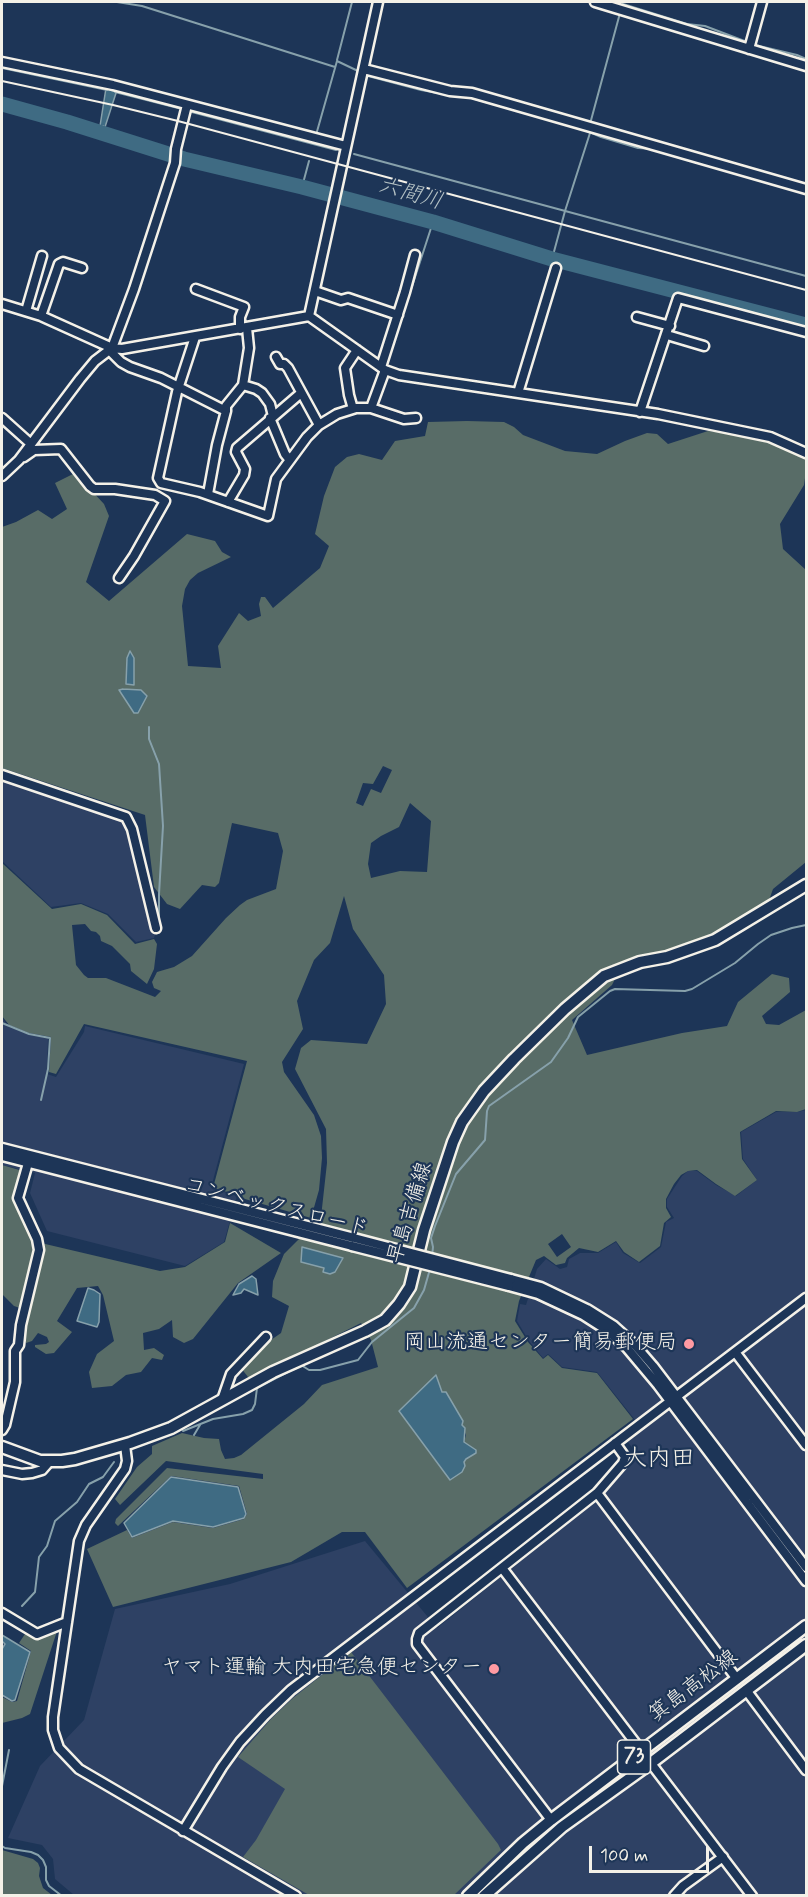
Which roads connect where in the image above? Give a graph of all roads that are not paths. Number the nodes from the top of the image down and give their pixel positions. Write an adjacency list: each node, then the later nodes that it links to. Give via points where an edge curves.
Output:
1 (378, 2): 7 (street)
2 (595, 2): 4 (street)
3 (762, 2): 4 (street)
4 (750, 45): 6 (street)
5 (2, 62): 8 (street, via 113,85)
6 (807, 66)
7 (364, 69): 9 (street); 10 (street, via 472,93)
8 (186, 108): 9 (street); 29 (street, via 175,163)
9 (346, 146): 16 (street)
10 (807, 189)
11 (415, 255): 19 (street)
12 (42, 256): 18 (street)
13 (82, 268): 20 (street, via 59,264)
14 (556, 268): 36 (street)
15 (196, 289): 24 (street, via 244,308 240,317)
16 (315, 291): 19 (street); 21 (street)
17 (2, 304): 18 (street)
18 (26, 311): 20 (street)
19 (398, 315): 32 (street)
20 (41, 316): 29 (street)
21 (309, 316): 24 (street); 30 (street)
22 (638, 317): 23 (street)
23 (670, 326): 25 (street, via 678,298); 26 (street)
24 (243, 328): 27 (street); 33 (street, via 249,348)
25 (807, 332)
26 (667, 335): 28 (street); 40 (street)
27 (195, 337): 29 (street); 34 (street)
28 (704, 346)
29 (111, 350): 34 (street, via 129,367); 45 (street, via 95,361)
30 (357, 350): 32 (street); 38 (street, via 345,368)
31 (276, 357): 35 (street, via 288,368)
32 (383, 368): 36 (street, via 399,375); 37 (street)
33 (243, 385): 39 (street); 41 (street, via 262,393 270,404)
34 (179, 387): 39 (street); 50 (street)
35 (300, 393): 41 (street); 44 (street)
36 (518, 393): 40 (street)
37 (371, 408): 38 (street); 43 (street, via 404,419)
38 (353, 409): 44 (street)
39 (226, 411): 51 (street)
40 (640, 412): 46 (street, via 771,437)
41 (272, 417): 47 (street); 53 (street, via 237,448 244,475)
42 (2, 418): 45 (street)
43 (416, 418)
44 (320, 425): 47 (street)
45 (31, 444): 48 (street)
46 (806, 450)
47 (289, 459): 53 (street, via 276,479 268,516)
48 (19, 460): 49 (street); 52 (street, via 34,450 61,449 94,489)
49 (2, 476)
50 (158, 478): 51 (street, via 161,483); 52 (street)
51 (208, 494): 53 (street)
52 (155, 495): 54 (street, via 165,501)
53 (228, 502)
54 (119, 578)
55 (2, 775): 58 (street, via 126,817)
56 (807, 876): 57 (street)
57 (804, 886): 67 (main road, 早島吉備線, via 714,940 604,976 565,1009 484,1091 462,1122 424,1230 410,1287 393,1313 375,1326 273,1372)
58 (156, 928)
59 (2, 1148): 62 (street, コンベックスロード)
60 (2, 1156): 61 (street, コンベックスロード)
61 (28, 1163): 62 (street, コンベックスロード); 68 (street, via 18,1198 39,1250 15,1351 15,1382)
62 (353, 1242): 66 (street, コンベックスロード, bridge, via 541,1287 564,1297 607,1322 640,1350)
63 (807, 1298): 65 (street)
64 (267, 1337): 67 (street, via 231,1374)
65 (735, 1352): 66 (street); 71 (street)
66 (673, 1399): 69 (street); 76 (street, コンベックスロード); 78 (street, コンベックスロード)
67 (222, 1400): 70 (main road, 早島吉備線, via 171,1428)
68 (2, 1430)
69 (615, 1443): 75 (street, via 625,1457 623,1463); 89 (street, via 291,1690 240,1742)
70 (125, 1445): 73 (main road, 早島吉備線); 80 (street, via 125,1469 82,1532)
71 (807, 1445)
72 (2, 1447): 73 (main road, 早島吉備線)
73 (49, 1462): 74 (street, via 32,1473)
74 (2, 1470)
75 (597, 1493): 77 (street); 83 (street)
76 (807, 1567)
77 (502, 1568): 85 (street); 88 (street, via 419,1633 417,1644)
78 (807, 1581)
79 (2, 1613): 80 (street, via 37,1634)
80 (67, 1622): 89 (street, via 53,1717 59,1748 79,1769)
81 (807, 1626): 83 (main road, 箕島高松線 / 73)
82 (807, 1645): 84 (main road, 箕島高松線 / 73)
83 (737, 1679): 85 (main road, 箕島高松線 / 73)
84 (747, 1690): 86 (main road, 箕島高松線 / 73); 87 (street)
85 (642, 1751): 86 (street); 88 (main road, 箕島高松線 / 73)
86 (651, 1763): 90 (street); 93 (main road, 箕島高松線 / 73, via 562,1827)
87 (807, 1770)
88 (551, 1820): 92 (main road, 箕島高松線 / 73)
89 (183, 1831): 91 (street)
90 (723, 1857): 94 (street); 95 (street)
91 (296, 1896)
92 (468, 1896)
93 (484, 1896)
94 (674, 1896)
95 (752, 1896)

